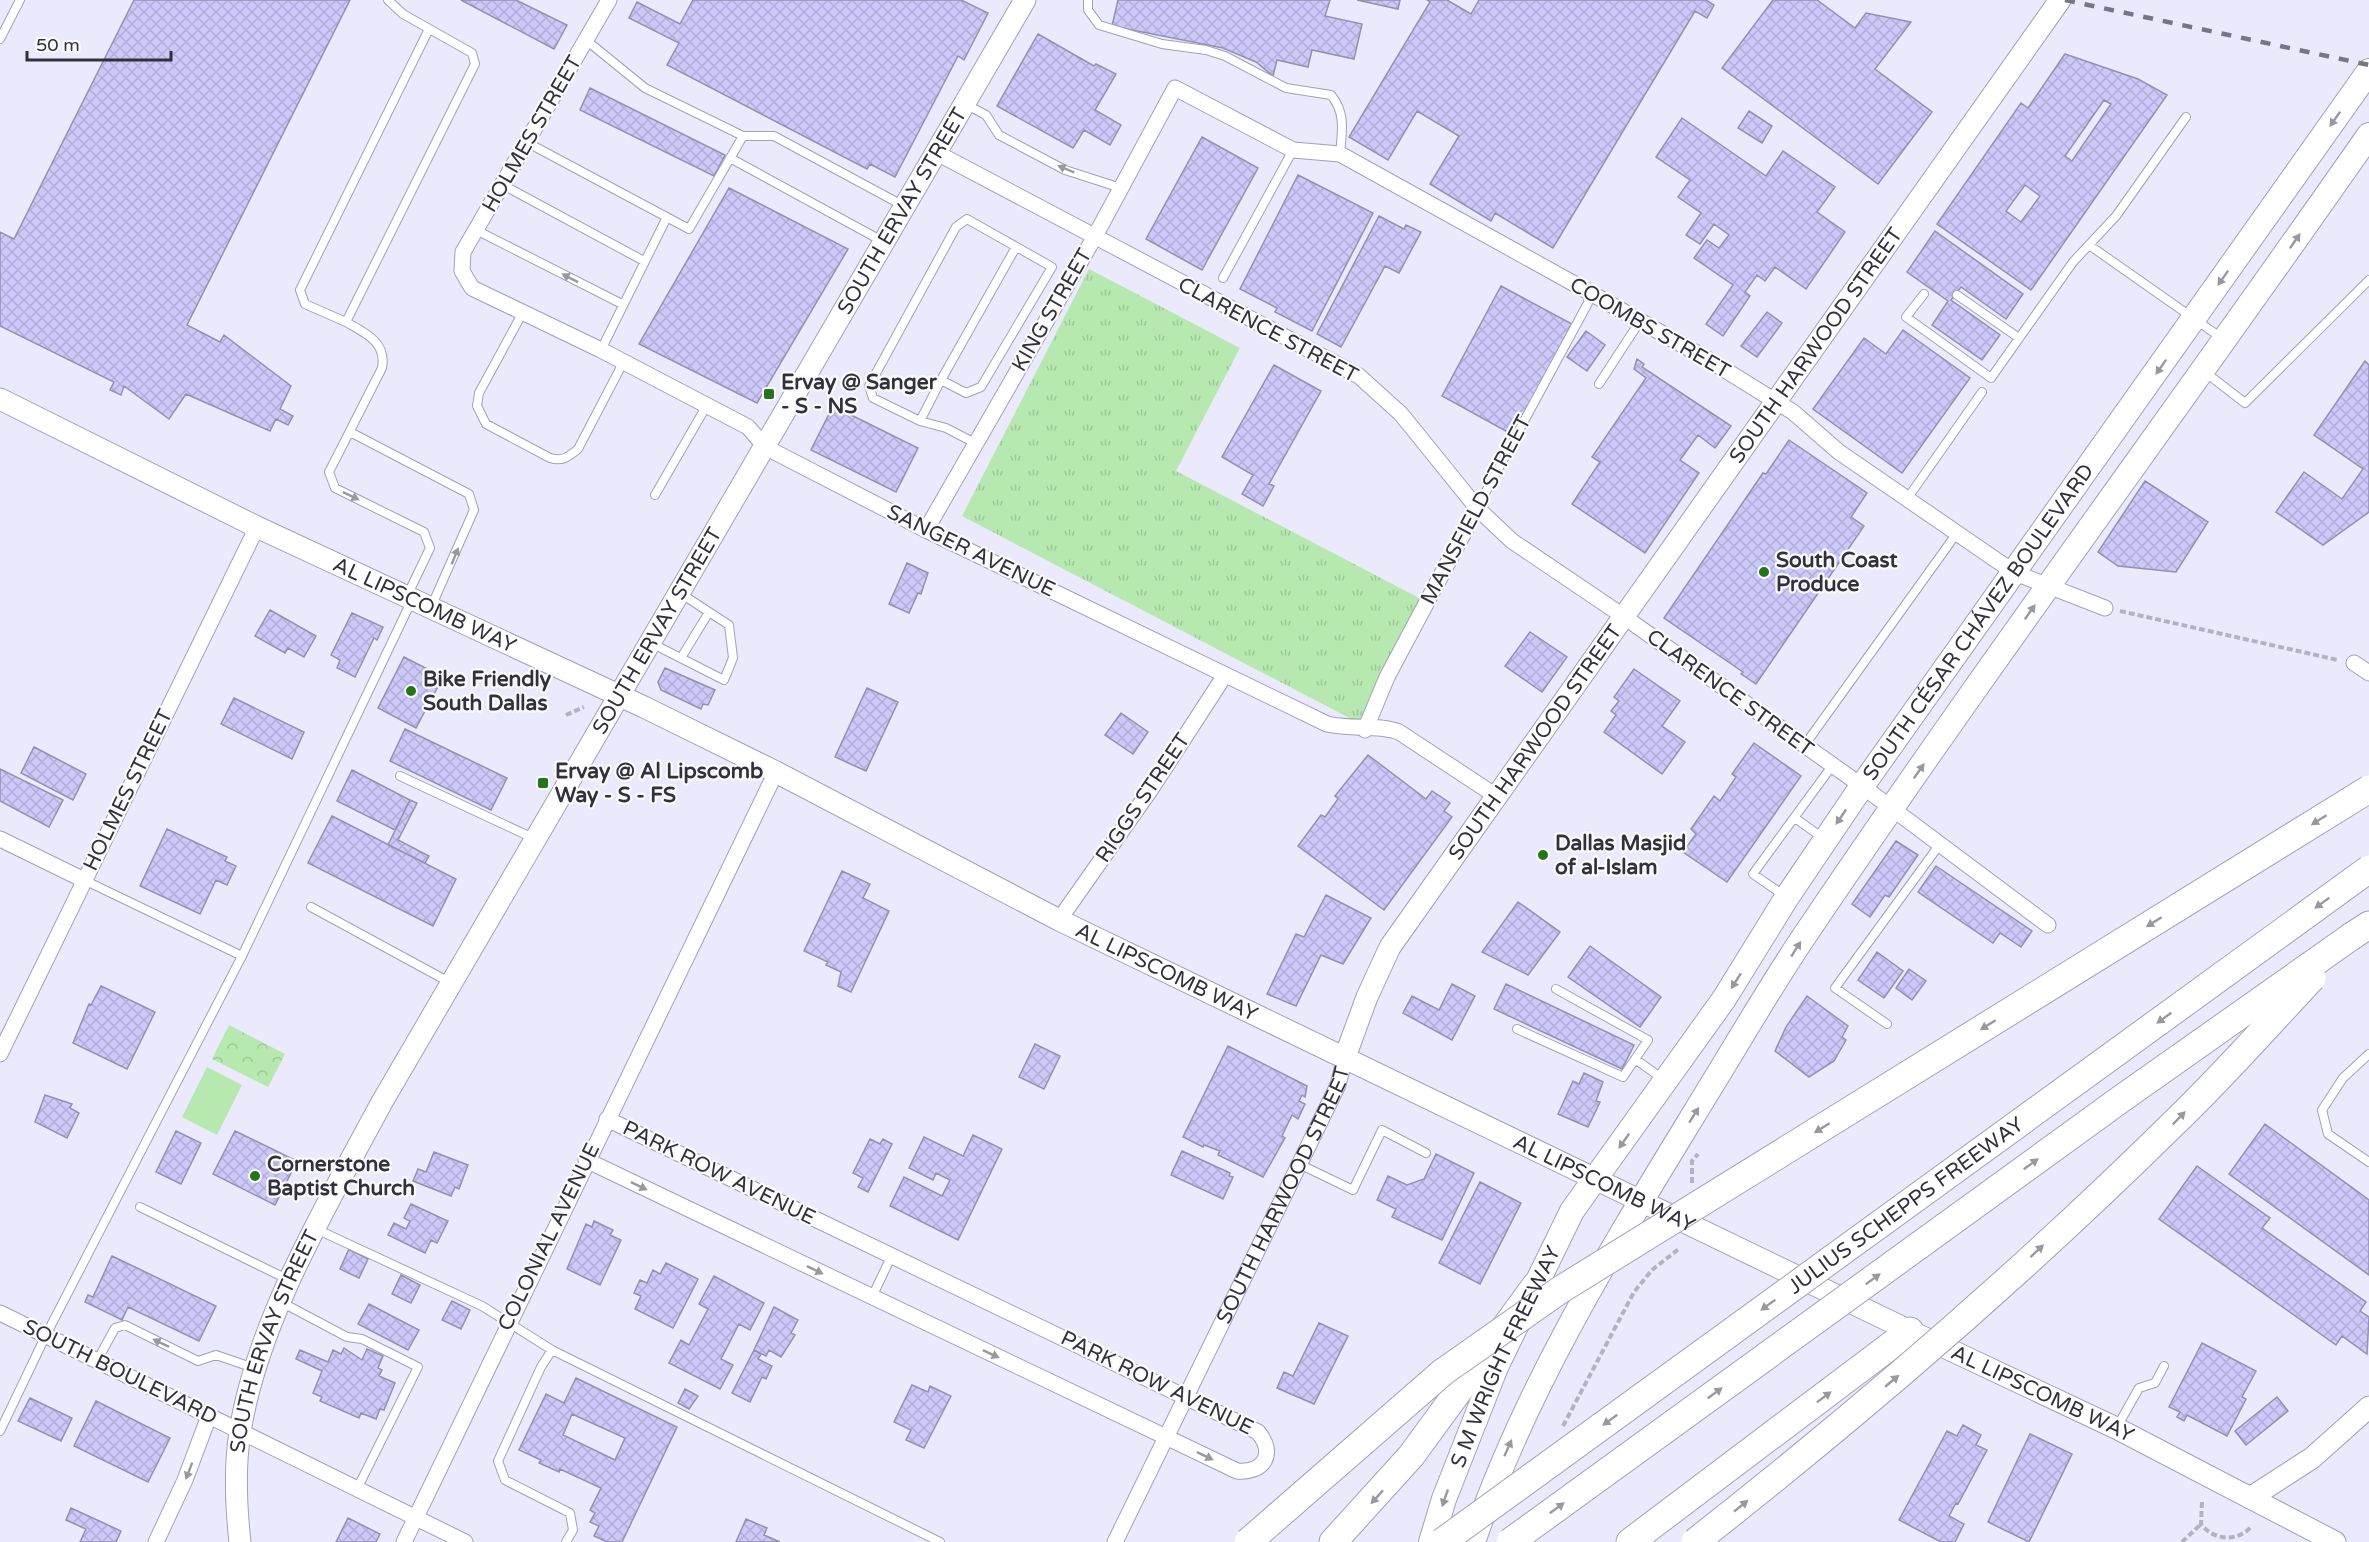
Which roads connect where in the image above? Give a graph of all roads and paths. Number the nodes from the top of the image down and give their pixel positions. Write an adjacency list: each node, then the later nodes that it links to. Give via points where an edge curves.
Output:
1 (20, 0): 8 (lane)
2 (388, 0): 7 (lane, via 394,8)
3 (609, 0): 9 (street, HOLMES STREET)
4 (1025, 0): 12 (street, SOUTH ERVAY STREET)
5 (1088, 0): 19 (lane, via 1088,10 1099,26 1162,44 1206,50 1286,88 1331,95 1340,106)
6 (2060, 0): 51 (street, SOUTH HARWOOD STREET)
7 (429, 29): 41 (lane, via 472,53 475,64); 41 (lane, via 300,290 305,303)
8 (0, 39)
9 (586, 40): 15 (lane, via 645,88); 16 (street, HOLMES STREET)
10 (2369, 71): 39 (main road, SOUTH CÉSAR CHÁVEZ BOULEVARD, one-way to 39)
11 (1175, 88): 17 (street, COOMBS STREET); 22 (street, KING STREET)
12 (965, 104): 18 (street, SOUTH ERVAY STREET); 22 (lane, one-way to 12, via 1065,170 999,135 986,115)
13 (2186, 117): 28 (lane, via 2116,216)
14 (2369, 135): 43 (main road, SOUTH CÉSAR CHÁVEZ BOULEVARD, one-way to 14)
15 (742, 136): 20 (lane); 23 (lane, via 774,136)
16 (528, 143): 21 (street, HOLMES STREET); 24 (lane)
17 (1293, 150): 19 (street, COOMBS STREET); 32 (lane)
18 (937, 153): 23 (street, SOUTH ERVAY STREET); 26 (street, CLARENCE STREET)
19 (1340, 154): 34 (street, COOMBS STREET)
20 (730, 158): 24 (lane, via 689,229); 27 (lane)
21 (503, 185): 25 (street, HOLMES STREET); 30 (lane)
22 (1121, 188): 26 (street, KING STREET)
23 (905, 207): 27 (street, SOUTH ERVAY STREET)
24 (667, 217): 30 (lane)
25 (476, 230): 31 (street, HOLMES STREET, via 463,252); 37 (lane, one-way to 25)
26 (1094, 238): 55 (street, KING STREET); 59 (street, CLARENCE STREET, via 1359,376 1401,414)
27 (885, 242): 56 (street, SOUTH ERVAY STREET)
28 (2089, 245): 39 (lane); 42 (lane)
29 (1016, 247): 47 (lane); 47 (lane, via 1052,267 981,387 966,393); 53 (lane, via 967,219 956,227 869,386 873,398)
30 (644, 261): 37 (lane)
31 (462, 271): 38 (street, SANGER AVENUE, via 472,288)
32 (1223, 278)
33 (2369, 280): 46 (lane, via 2245,403)
34 (1589, 292): 40 (street, COOMBS STREET); 59 (lane, MANSFIELD STREET, via 1588,303)
35 (1924, 294): 42 (lane, via 1906,317 1992,378)
36 (1957, 295): 42 (lane)
37 (622, 304): 44 (lane)
38 (523, 312): 44 (street, SANGER AVENUE); 45 (lane, via 478,393 477,406 486,424 550,458 567,458 578,449)
39 (2194, 319): 43 (lane); 63 (main road, SOUTH CÉSAR CHÁVEZ BOULEVARD, one-way to 63)
40 (1640, 321): 48 (lane); 51 (street, COOMBS STREET)
41 (346, 322): 54 (lane, via 372,337 384,359)
42 (2019, 338)
43 (2226, 341): 46 (main road, SOUTH CÉSAR CHÁVEZ BOULEVARD)
44 (601, 350): 45 (street, SANGER AVENUE)
45 (624, 362): 52 (street, SANGER AVENUE)
46 (2204, 371): 64 (main road, SOUTH CÉSAR CHÁVEZ BOULEVARD)
47 (941, 380): 53 (lane)
48 (1599, 384)
49 (1982, 392): 58 (lane)
50 (0, 399): 60 (street, AL LIPSCOMB WAY)
51 (1776, 402): 58 (street, COOMBS STREET); 69 (street, SOUTH HARWOOD STREET)
52 (707, 405): 56 (street, SANGER AVENUE, via 748,427); 57 (lane)
53 (920, 421): 55 (lane, via 946,428)
54 (350, 432): 66 (lane, one-way to 66, via 329,472 335,488 424,532 430,548); 66 (lane, one-way to 54, via 474,510 469,494)
55 (975, 443): 61 (street, KING STREET)
56 (765, 447): 61 (street, SANGER AVENUE); 65 (street, SOUTH ERVAY STREET)
57 (655, 495)
58 (1907, 499): 62 (street, COOMBS STREET)
59 (1477, 508): 69 (street, CLARENCE STREET, via 1512,541); 78 (street, MANSFIELD STREET, via 1387,677)
60 (257, 527): 66 (street, AL LIPSCOMB WAY); 93 (street, HOLMES STREET)
61 (926, 530): 74 (street, SANGER AVENUE)
62 (1957, 533): 63 (street, COOMBS STREET); 79 (lane)
63 (2015, 573): 64 (street, COOMBS STREET); 83 (main road, SOUTH CÉSAR CHÁVEZ BOULEVARD)
64 (2048, 586): 67 (street, COOMBS STREET); 86 (main road, SOUTH CÉSAR CHÁVEZ BOULEVARD, one-way to 64)
65 (678, 592): 68 (lane); 70 (street, SOUTH ERVAY STREET)
66 (416, 602): 75 (street, AL LIPSCOMB WAY); 99 (lane)
67 (2105, 608): 72 (path)
68 (709, 612): 71 (lane); 71 (lane, via 729,625 733,658 724,680)
69 (1623, 616): 79 (street, CLARENCE STREET); 85 (street, SOUTH HARWOOD STREET)
70 (649, 642): 71 (lane); 75 (street, SOUTH ERVAY STREET)
71 (681, 658)
72 (2354, 663): 73 (street)
73 (2369, 673)
74 (1225, 675): 78 (street, SANGER AVENUE, via 1327,724); 96 (street, RIGGS STREET)
75 (618, 696): 81 (street, AL LIPSCOMB WAY); 89 (street, SOUTH ERVAY STREET)
76 (584, 707): 77 (path)
77 (566, 715)
78 (1365, 730): 85 (street, SANGER AVENUE, via 1399,732)
79 (1804, 746): 80 (street, CLARENCE STREET)
80 (1832, 766): 83 (street, CLARENCE STREET); 87 (lane)
81 (776, 772): 96 (street, AL LIPSCOMB WAY); 109 (street, COLONIAL AVENUE)
82 (400, 776): 89 (lane)
83 (1862, 786): 86 (street, CLARENCE STREET); 90 (main road, SOUTH CÉSAR CHÁVEZ BOULEVARD, one-way to 90)
84 (2369, 789): 153 (highway, one-way to 153, bridge, via 1511,1323 1436,1379)
85 (1496, 796): 106 (street, SOUTH HARWOOD STREET, via 1390,946)
86 (1892, 809): 91 (street, CLARENCE STREET); 115 (main road, SOUTH CÉSAR CHÁVEZ BOULEVARD, one-way to 86, via 1804,935)
87 (1795, 818): 90 (lane); 94 (lane, via 1754,874)
88 (0, 839): 93 (street)
89 (535, 839): 100 (street, SOUTH ERVAY STREET)
90 (1826, 840): 94 (main road, SOUTH CÉSAR CHÁVEZ BOULEVARD)
91 (1940, 844): 97 (street, CLARENCE STREET); 102 (lane, via 1835,988)
92 (2369, 869): 156 (highway, JULIUS SCHEPPS FREEWAY, one-way to 156, bridge)
93 (84, 880): 99 (lane); 104 (street, HOLMES STREET)
94 (1787, 897): 108 (main road, SOUTH CÉSAR CHÁVEZ BOULEVARD, one-way to 108, via 1724,999)
95 (311, 907): 100 (lane)
96 (1059, 920): 106 (street, AL LIPSCOMB WAY)
97 (2048, 925)
98 (2361, 930): 158 (highway, JULIUS SCHEPPS FREEWAY, one-way to 98, bridge); 160 (highway, one-way to 98, bridge, via 1826,1437 1991,1294 2175,1123)
99 (242, 956): 127 (lane)
100 (452, 984): 117 (street, SOUTH ERVAY STREET, via 382,1102)
101 (1556, 989): 107 (lane, via 1648,1040)
102 (1887, 1024)
103 (1517, 1029): 107 (lane, via 1623,1077)
104 (0, 1053)
105 (2369, 1054): 112 (lane, via 2343,1078 2322,1110 2328,1134)
106 (1345, 1058): 113 (street, SOUTH HARWOOD STREET, via 1338,1085); 114 (street, AL LIPSCOMB WAY)
107 (1635, 1059): 108 (lane)
108 (1666, 1081): 114 (main road, SOUTH CÉSAR CHÁVEZ BOULEVARD, one-way to 114)
109 (607, 1119): 111 (street, COLONIAL AVENUE); 119 (street, PARK ROW AVENUE)
110 (1426, 1153): 113 (lane, via 1382,1130 1353,1190)
111 (586, 1160): 122 (street, PARK ROW AVENUE, one-way to 122); 125 (street, COLONIAL AVENUE)
112 (2369, 1162)
113 (1299, 1164): 132 (street, SOUTH HARWOOD STREET)
114 (1594, 1180): 115 (street, AL LIPSCOMB WAY); 121 (main road, S M WRIGHT FREEWAY, via 1572,1211)
115 (1641, 1201): 126 (street, AL LIPSCOMB WAY); 157 (main road, S M WRIGHT FREEWAY, one-way to 115, via 1493,1482 1543,1374)
116 (140, 1208): 120 (lane)
117 (316, 1229): 120 (street, SOUTH ERVAY STREET); 125 (lane, via 482,1306)
118 (1680, 1248): 138 (path, via 1652,1270 1634,1292)
119 (892, 1255): 122 (lane); 132 (street, PARK ROW AVENUE)
120 (290, 1280): 123 (street, SOUTH ERVAY STREET)
121 (1536, 1286): 154 (highway, one-way to 154, via 1396,1474); 155 (main road, S M WRIGHT FREEWAY, one-way to 155, via 1482,1402)
122 (872, 1297): 139 (street, PARK ROW AVENUE, one-way to 139)
123 (279, 1302): 131 (street, SOUTH ERVAY STREET); 140 (lane, via 418,1367)
124 (0, 1313): 127 (street, SOUTH BOULEVARD)
125 (507, 1324): 128 (lane); 143 (street, COLONIAL AVENUE)
126 (1910, 1331): 135 (street, AL LIPSCOMB WAY); 159 (highway, one-way to 126)
127 (46, 1335): 129 (street, SOUTH BOULEVARD); 136 (lane)
128 (552, 1350): 150 (lane, via 498,1461 505,1480 570,1513 573,1530); 151 (lane)
129 (97, 1361): 131 (lane, one-way to 129, via 216,1355 198,1361 124,1325 115,1328); 134 (street, SOUTH BOULEVARD)
130 (2164, 1366): 135 (lane, via 2155,1383 2139,1389)
131 (255, 1368): 137 (street, SOUTH ERVAY STREET)
132 (1187, 1397): 139 (street, SOUTH HARWOOD STREET); 139 (street, PARK ROW AVENUE, one-way to 132, via 1237,1471 1260,1468 1267,1456 1265,1440 1258,1432)
133 (2369, 1407): 141 (street, via 2312,1458)
134 (209, 1416): 137 (street, SOUTH BOULEVARD); 146 (street, SOUTH ERVAY STREET, one-way to 146)
135 (2116, 1428): 141 (street, AL LIPSCOMB WAY)
136 (0, 1431)
137 (240, 1431): 140 (street, SOUTH BOULEVARD); 147 (street, SOUTH ERVAY STREET, via 236,1469)
138 (1560, 1433)
139 (1166, 1437): 152 (street, SOUTH HARWOOD STREET)
140 (357, 1489): 143 (street, SOUTH BOULEVARD)
141 (2250, 1498): 162 (street, AL LIPSCOMB WAY)
142 (2202, 1502): 144 (path)
143 (416, 1518): 148 (street, COLONIAL AVENUE); 149 (street, SOUTH BOULEVARD)
144 (2201, 1524): 145 (path, via 2225,1539 2245,1534); 161 (path)
145 (2251, 1527)
146 (156, 1542)
147 (240, 1542)
148 (404, 1542)
149 (465, 1542)
150 (566, 1542)
151 (940, 1542)
152 (1115, 1542)
153 (1248, 1542)
154 (1333, 1542)
155 (1431, 1542)
156 (1442, 1542)
157 (1473, 1542)
158 (1510, 1542)
159 (1630, 1542)
160 (1695, 1542)
161 (2182, 1542)
162 (2335, 1542)

